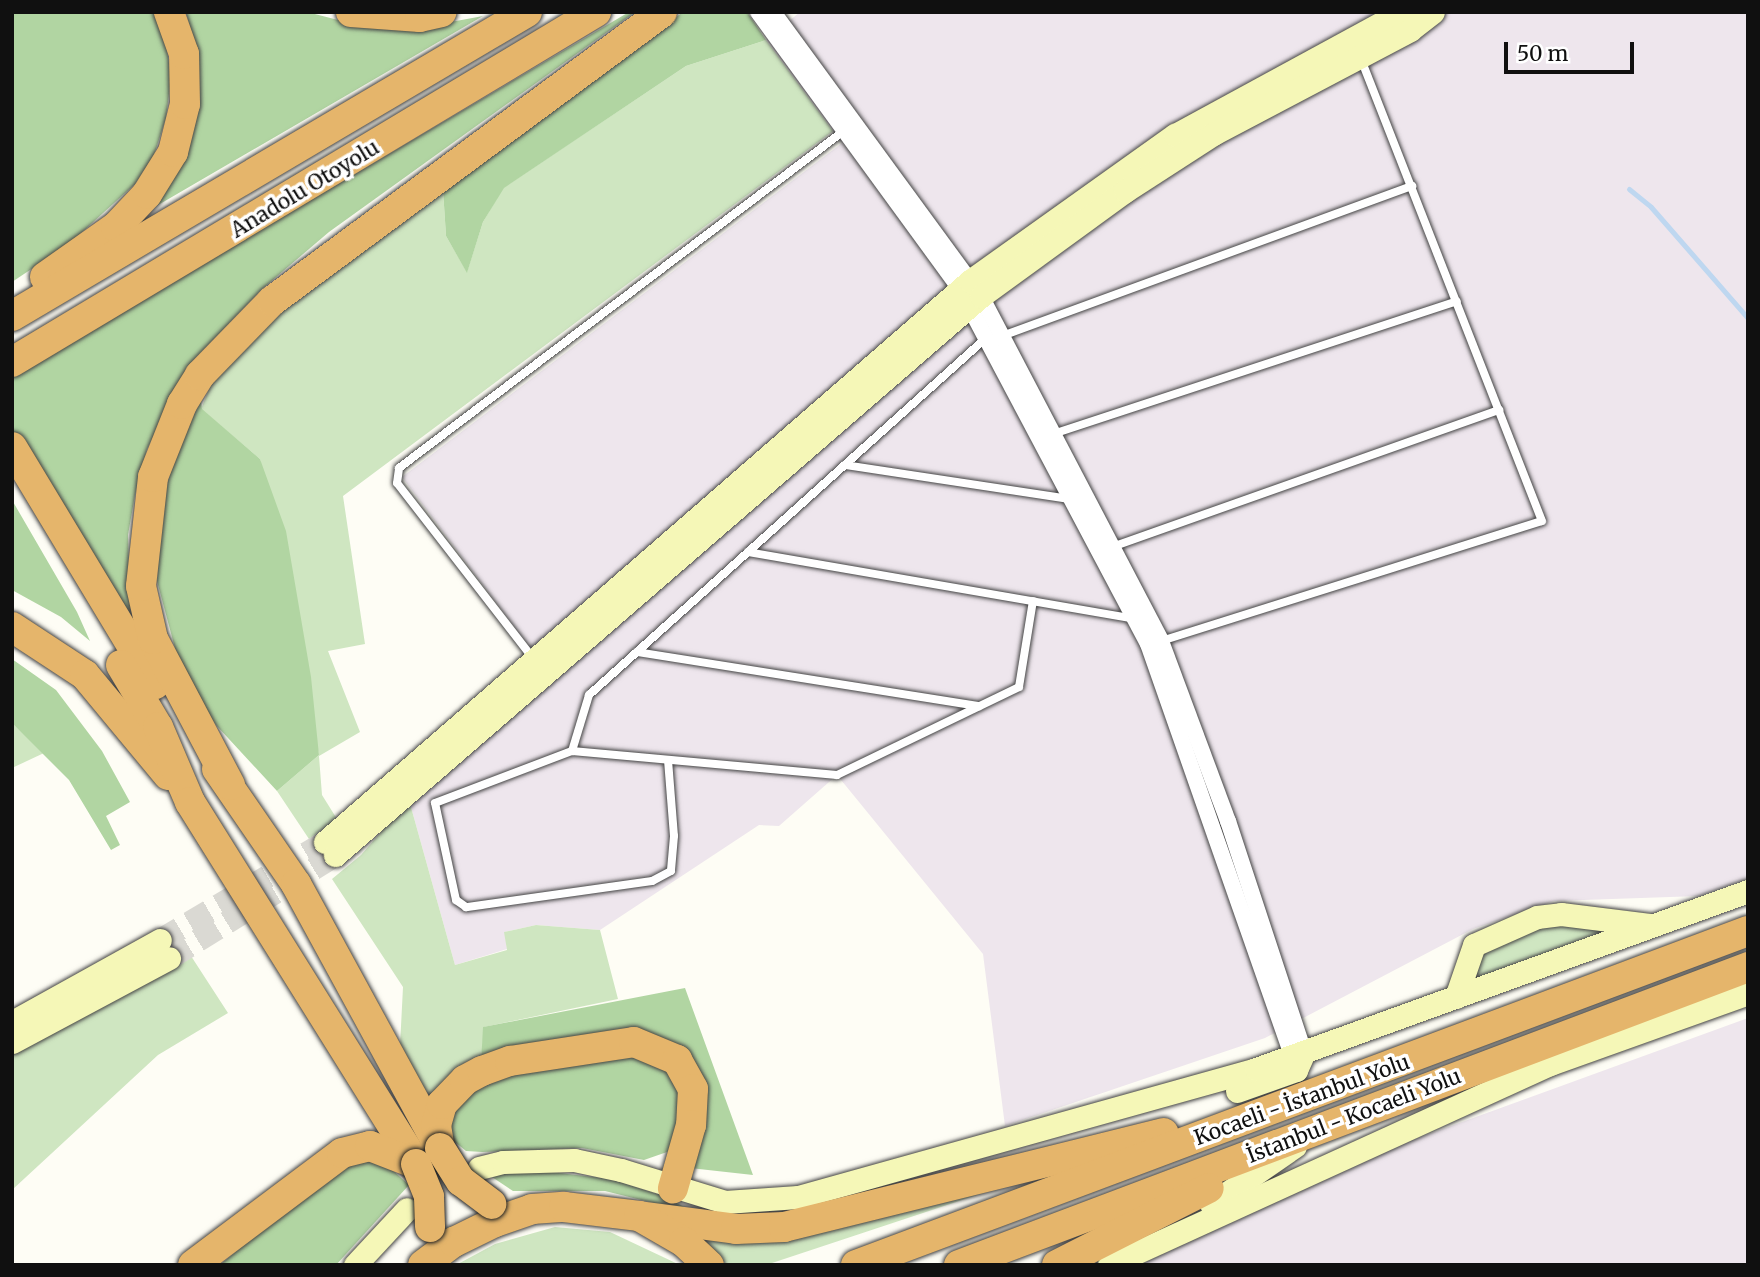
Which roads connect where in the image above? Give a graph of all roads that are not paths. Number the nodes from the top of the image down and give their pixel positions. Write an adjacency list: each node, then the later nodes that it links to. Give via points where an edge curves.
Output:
1 (169, 12): 16 (highway, via 184,54 185,104 173,152 147,194 116,227 44,277)
2 (351, 12): 3 (highway, via 420,17)
3 (442, 12)
4 (527, 12): 17 (highway, Anadolu Otoyolu)
5 (596, 12): 19 (highway, Anadolu Otoyolu)
6 (662, 12): 37 (highway, via 272,301 200,375 182,404 153,478 141,586 153,639)
7 (758, 12): 12 (street)
8 (773, 12): 12 (street)
9 (1402, 12): 14 (main road, via 1175,135)
10 (1433, 12): 11 (main road)
11 (1360, 55): 13 (lane); 14 (main road, via 1202,141)
12 (849, 127): 14 (street); 33 (lane, via 399,468 397,483)
13 (1412, 186): 15 (lane); 18 (lane)
14 (970, 293): 18 (street); 33 (main road); 33 (main road, via 330,848)
15 (1457, 301): 20 (lane); 21 (lane)
16 (12, 308)
17 (12, 317)
18 (994, 337): 21 (street); 23 (lane); 25 (street)
19 (12, 362)
20 (1499, 410): 26 (lane); 31 (lane, via 1542,521)
21 (1053, 435): 26 (street)
22 (12, 447): 37 (highway, via 164,700)
23 (845, 465): 25 (lane); 27 (lane)
24 (12, 481): 38 (highway, via 158,727)
25 (1072, 499): 29 (street)
26 (1112, 547): 31 (street)
27 (748, 552): 28 (lane); 32 (lane)
28 (1033, 601): 29 (lane); 34 (lane, via 1019,687)
29 (1135, 619): 47 (street)
30 (12, 627): 38 (highway, via 85,675)
31 (1161, 640): 47 (street, via 1228,821)
32 (637, 652): 34 (lane); 35 (lane, via 589,695)
33 (534, 660)
34 (979, 706): 36 (lane, via 837,775)
35 (572, 751): 36 (lane); 36 (lane, via 435,803 456,900 467,907 652,881 671,871 674,836)
36 (668, 760)
37 (230, 785): 52 (highway, via 296,884)
38 (190, 802): 52 (highway)
39 (1748, 891): 40 (main road)
40 (1652, 925): 44 (main road); 44 (main road, via 1561,914 1537,918 1474,945)
41 (1748, 931): 49 (highway, Kocaeli - İstanbul Yolu)
42 (1748, 967): 50 (highway, İstanbul - Kocaeli Yolu)
43 (1748, 993): 48 (main road)
44 (1456, 997): 47 (main road)
45 (12, 1022): 46 (main road, via 164,949)
46 (12, 1042)
47 (1298, 1054): 53 (main road, via 798,1198 725,1202); 53 (main road, via 1296,1070 1279,1079 780,1213 720,1212 572,1172 482,1170 503,1162 574,1160)
48 (1550, 1064): 50 (main road); 57 (main road)
49 (1350, 1083): 55 (highway, via 784,1227 736,1229); 64 (highway, Kocaeli - İstanbul Yolu)
50 (1379, 1108): 51 (highway, İstanbul - Kocaeli Yolu)
51 (1316, 1131): 57 (main road); 65 (highway, İstanbul - Kocaeli Yolu); 66 (highway)
52 (428, 1156): 53 (highway, via 438,1114 465,1080 510,1061 634,1042 677,1060 693,1089 691,1125); 54 (highway, bridge, via 491,1204); 56 (highway, bridge, via 429,1197); 58 (highway, via 370,1146 342,1153)
53 (673, 1188)
54 (532, 1209): 55 (highway, via 590,1209); 62 (highway, via 471,1232)
55 (639, 1216): 63 (highway, via 684,1242)
56 (415, 1219): 59 (main road); 60 (main road); 61 (highway)
57 (1166, 1236): 67 (main road)
58 (193, 1265)
59 (355, 1265)
60 (370, 1265)
61 (412, 1265)
62 (423, 1265)
63 (709, 1265)
64 (856, 1265)
65 (959, 1265)
66 (1057, 1265)
67 (1110, 1265)

